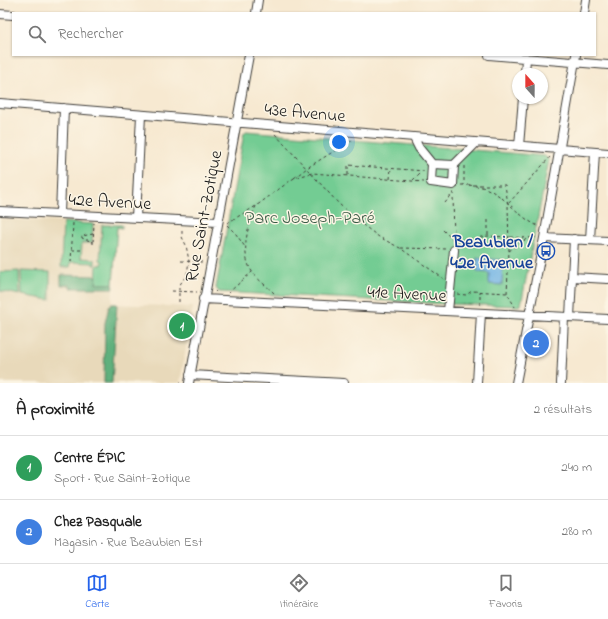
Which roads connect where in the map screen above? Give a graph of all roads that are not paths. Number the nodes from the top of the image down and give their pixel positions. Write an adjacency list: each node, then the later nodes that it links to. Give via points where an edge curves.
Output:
1 (258, 0): 3 (street)
2 (586, 0): 4 (street)
3 (256, 12)
4 (584, 12)
5 (0, 14): 6 (street)
6 (12, 15)
7 (249, 56): 17 (street, Rue Saint-Zotique)
8 (501, 56): 9 (street)
9 (526, 58): 10 (street); 12 (street)
10 (576, 59): 11 (street); 21 (street)
11 (608, 65)
12 (525, 68)
13 (0, 103): 15 (street, 43e Avenue)
14 (522, 104): 20 (street)
15 (64, 108): 16 (street, 43e Avenue); 27 (street)
16 (141, 115): 17 (street, 43e Avenue); 28 (street)
17 (237, 122): 18 (street, 43e Avenue); 29 (street, Rue Saint-Zotique)
18 (414, 138): 19 (street, 43e Avenue); 25 (street)
19 (476, 143): 20 (street, 43e Avenue); 24 (street)
20 (519, 146): 21 (street, 43e Avenue)
21 (559, 149): 22 (street, 43e Avenue); 30 (street)
22 (594, 152): 23 (street, 43e Avenue); 32 (street)
23 (608, 153)
24 (454, 165): 25 (street); 25 (street, via 453,185 431,182)
25 (432, 168)
26 (0, 211): 27 (street, 42e Avenue)
27 (60, 214): 28 (street, 42e Avenue)
28 (136, 218): 29 (street, 42e Avenue)
29 (224, 223): 37 (street, Rue Saint-Zotique)
30 (540, 238): 31 (street); 40 (street)
31 (574, 240): 32 (street); 35 (street)
32 (590, 240): 33 (street)
33 (608, 241)
34 (454, 245): 39 (street)
35 (572, 278): 36 (street); 41 (street)
36 (608, 279)
37 (203, 299): 39 (street, 41e Avenue); 43 (street, Rue Saint-Zotique)
38 (480, 309): 39 (street, 41e Avenue); 40 (street, 41e Avenue); 46 (street)
39 (448, 311)
40 (528, 315): 41 (street, 41e Avenue); 47 (street)
41 (567, 317): 42 (street, 41e Avenue); 48 (street)
42 (608, 319)
43 (185, 380): 44 (street)
44 (229, 380): 45 (street)
45 (344, 383)
46 (477, 383)
47 (516, 383)
48 (561, 383)

